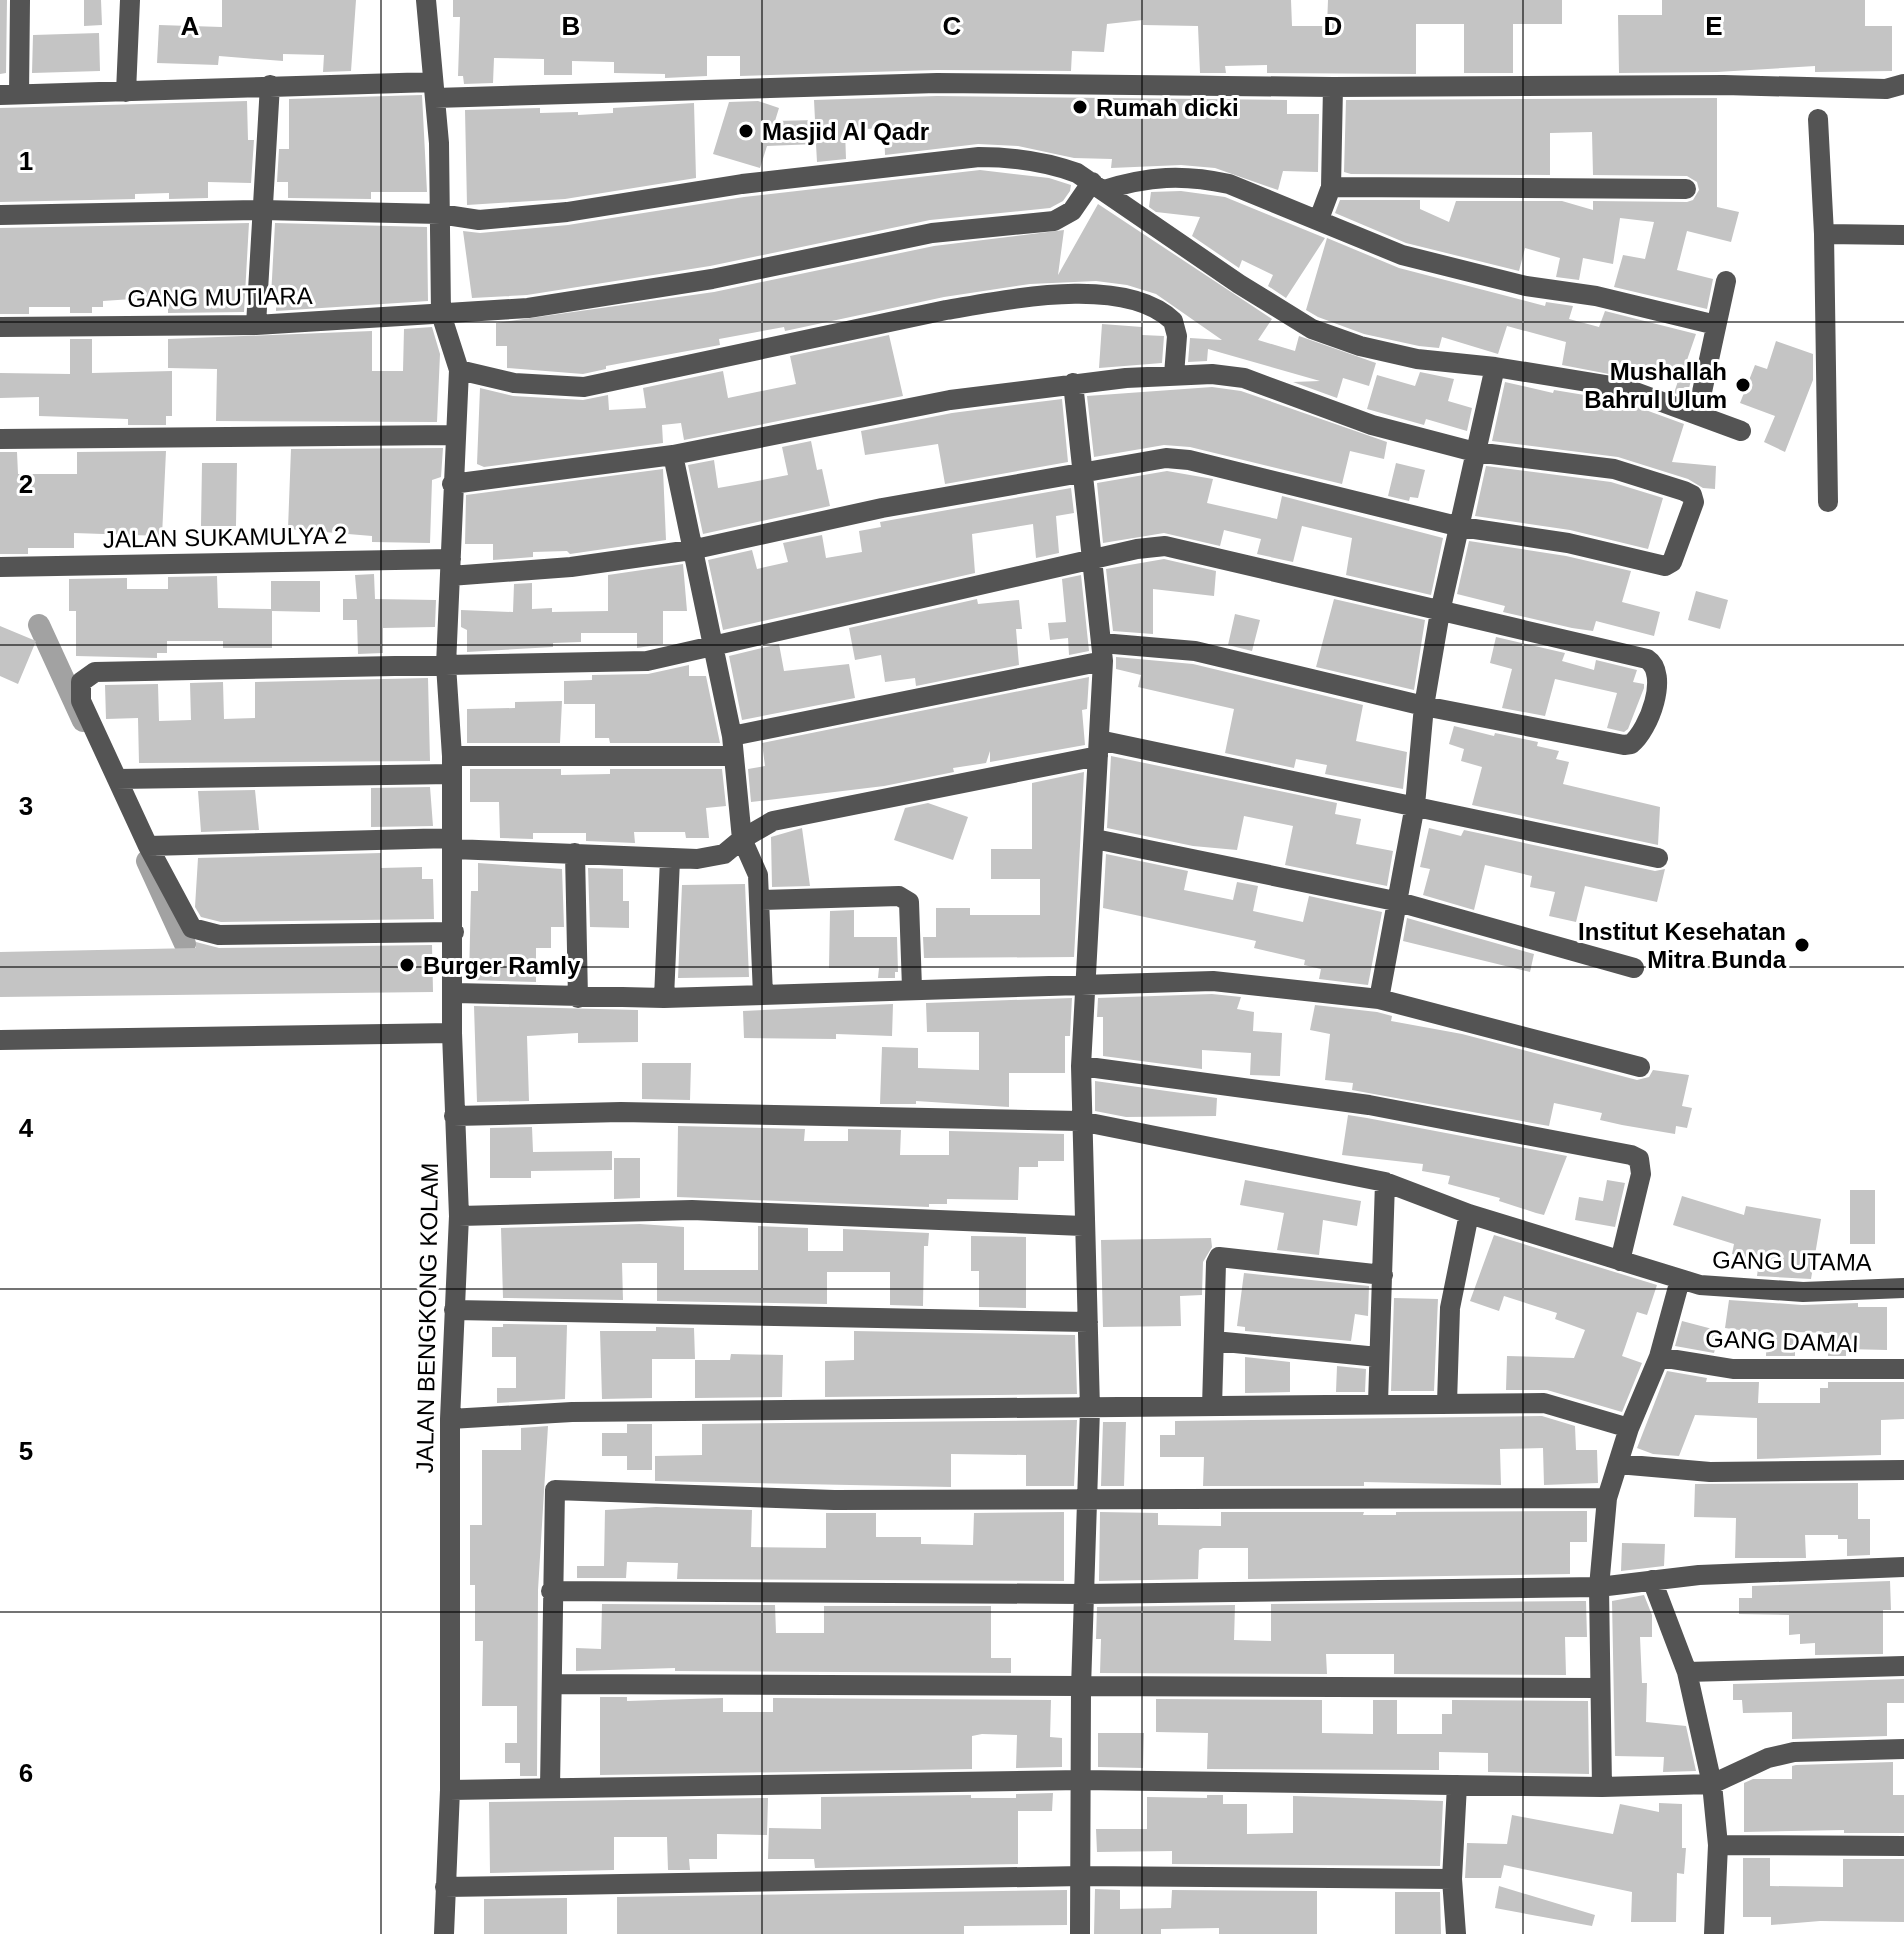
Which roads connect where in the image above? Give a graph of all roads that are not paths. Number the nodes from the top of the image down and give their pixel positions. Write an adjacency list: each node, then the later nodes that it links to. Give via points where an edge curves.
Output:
1 (20, 0): 9 (street)
2 (130, 0): 8 (street)
3 (426, 0): 7 (street)
4 (1904, 84): 6 (street, via 1886,89)
5 (270, 85): 7 (street); 8 (street); 14 (street)
6 (1333, 87): 7 (street, via 937,83); 12 (street)
7 (434, 90): 15 (street)
8 (126, 92): 9 (street)
9 (9, 95)
10 (1818, 119): 18 (street)
11 (1098, 186): 15 (street, via 1047,162 979,157 742,184 567,212 479,220); 17 (street, via 1198,177); 21 (street, GANG MUTIARA, via 1054,221 932,233 712,279 564,303); 25 (street, via 1312,329 1417,359)
12 (1331, 187): 13 (street); 17 (street)
13 (1686, 189)
14 (262, 210): 15 (street); 16 (street); 22 (street)
15 (440, 214): 21 (street)
16 (0, 215)
17 (1319, 219): 23 (street, via 1438,265)
18 (1824, 234): 19 (street); 37 (street)
19 (1904, 235)
20 (1726, 281): 23 (street)
21 (441, 314): 22 (street, GANG MUTIARA); 26 (street)
22 (256, 325): 24 (street, GANG MUTIARA)
23 (1716, 325): 29 (street)
24 (0, 327)
25 (1495, 367): 29 (street, via 1624,388); 33 (street)
26 (459, 370): 27 (street, via 514,383 584,387 946,310 1004,300 1109,295 1173,321); 31 (street, JALAN BENGKONG KOLAM)
27 (1174, 375): 28 (street); 33 (street, via 1244,378 1372,425)
28 (1073, 383): 34 (street, via 950,400); 35 (street)
29 (1697, 415): 30 (street)
30 (1741, 431)
31 (456, 435): 32 (street); 36 (street, JALAN BENGKONG KOLAM)
32 (0, 439)
33 (1475, 452): 38 (street); 38 (street, JALAN SUKAMULYA 2, via 1614,469 1684,491 1694,502 1672,562 1665,566 1568,543)
34 (673, 455): 36 (street); 39 (street)
35 (1086, 471): 38 (street, JALAN SUKAMULYA 2, via 1148,460 1189,460); 39 (street, JALAN SUKAMULYA 2); 40 (street)
36 (452, 484): 42 (street, JALAN BENGKONG KOLAM)
37 (1828, 502)
38 (1461, 527): 43 (street)
39 (691, 550): 42 (street, JALAN SUKAMULYA 2, via 571,567); 44 (street)
40 (1092, 560): 43 (street, via 1165,546); 44 (street); 45 (street)
41 (0, 567): 42 (street, JALAN SUKAMULYA 2)
42 (450, 568): 46 (street, JALAN BENGKONG KOLAM)
43 (1440, 612): 47 (street); 47 (street, via 1647,659 1658,679 1644,732 1631,744)
44 (716, 647): 46 (street, via 647,661); 48 (street)
45 (1103, 652): 47 (street, via 1225,657); 48 (street); 49 (street)
46 (446, 665): 50 (street, JALAN BENGKONG KOLAM); 51 (street, via 95,672 81,682 81,701)
47 (1424, 706): 52 (street)
48 (733, 746): 50 (street); 53 (street)
49 (1098, 748): 52 (street); 53 (street, via 773,821); 54 (street)
50 (452, 765): 51 (street); 55 (street, JALAN BENGKONG KOLAM)
51 (117, 779): 56 (street)
52 (1415, 805): 58 (street); 61 (street)
53 (742, 839): 59 (street, via 712,858); 60 (street, via 758,875)
54 (1095, 839): 61 (street); 64 (street)
55 (452, 844): 56 (street); 57 (street); 62 (street, JALAN BENGKONG KOLAM)
56 (148, 846): 62 (street, via 187,922 200,932)
57 (575, 853): 59 (street); 68 (street)
58 (1658, 858)
59 (670, 859): 69 (street)
60 (761, 900): 65 (street, via 899,896 909,902); 67 (street)
61 (1395, 901): 63 (street); 70 (street)
62 (454, 932): 66 (street, JALAN BENGKONG KOLAM)
63 (1634, 968)
64 (1085, 982): 65 (street); 70 (street, via 1213,981); 73 (street)
65 (912, 988): 67 (street)
66 (455, 993): 68 (street); 71 (street, JALAN BENGKONG KOLAM)
67 (763, 995): 69 (street)
68 (578, 998): 69 (street)
69 (664, 998)
70 (1379, 999): 74 (street)
71 (452, 1033): 72 (street); 75 (street, JALAN BENGKONG KOLAM)
72 (0, 1040)
73 (1081, 1066): 76 (street); 81 (street, via 1369,1105 1631,1155 1639,1159 1641,1174)
74 (1640, 1067)
75 (454, 1116): 76 (street, GANG UTAMA, via 621,1112); 79 (street, JALAN BENGKONG KOLAM)
76 (1080, 1121): 77 (street, GANG UTAMA); 80 (street)
77 (1385, 1182): 78 (street, GANG UTAMA); 82 (street)
78 (1469, 1214): 81 (street, GANG UTAMA); 92 (street, via 1450,1308)
79 (459, 1216): 80 (street, via 692,1210); 85 (street, JALAN BENGKONG KOLAM)
80 (1083, 1226): 86 (street)
81 (1620, 1261): 83 (street, GANG UTAMA)
82 (1383, 1275): 87 (street, via 1219,1257); 88 (street)
83 (1680, 1280): 84 (street, GANG UTAMA, via 1747,1290); 89 (street)
84 (1904, 1288)
85 (454, 1310): 86 (street); 95 (street, JALAN BENGKONG KOLAM)
86 (1088, 1322): 94 (street)
87 (1214, 1341): 88 (street); 93 (street)
88 (1378, 1357): 91 (street)
89 (1659, 1357): 90 (street, GANG DAMAI, via 1748,1369); 96 (street)
90 (1904, 1369)
91 (1378, 1403): 92 (street); 93 (street)
92 (1447, 1403): 96 (street, via 1544,1403)
93 (1212, 1407): 94 (street)
94 (1090, 1409): 95 (street, via 572,1412); 100 (street)
95 (450, 1419): 117 (street, JALAN BENGKONG KOLAM)
96 (1629, 1428): 97 (street)
97 (1618, 1464): 98 (street, via 1710,1472); 99 (street)
98 (1904, 1470)
99 (1607, 1498): 100 (street); 103 (street)
100 (1085, 1501): 104 (street, via 834,1500 555,1490); 105 (street)
101 (1904, 1567): 102 (street)
102 (1652, 1580): 103 (street); 107 (street)
103 (1599, 1587): 105 (street); 110 (street)
104 (551, 1591): 105 (street); 108 (street)
105 (1083, 1594): 109 (street)
106 (1904, 1666): 107 (street)
107 (1687, 1672): 113 (street)
108 (552, 1684): 109 (street); 115 (street)
109 (1081, 1688): 110 (street); 112 (street)
110 (1599, 1688): 116 (street)
111 (1904, 1749): 113 (street, via 1794,1752)
112 (1082, 1780): 114 (street); 115 (street); 120 (street)
113 (1712, 1784): 116 (street); 118 (street)
114 (1457, 1785): 116 (street); 121 (street)
115 (550, 1787): 117 (street)
116 (1602, 1787)
117 (450, 1790): 122 (street, JALAN BENGKONG KOLAM)
118 (1718, 1845): 119 (street); 126 (street)
119 (1904, 1846)
120 (1082, 1876): 121 (street); 122 (street); 124 (street)
121 (1452, 1879): 125 (street)
122 (445, 1887): 123 (street, JALAN BENGKONG KOLAM)
123 (444, 1934)
124 (1080, 1934)
125 (1456, 1934)
126 (1714, 1934)

